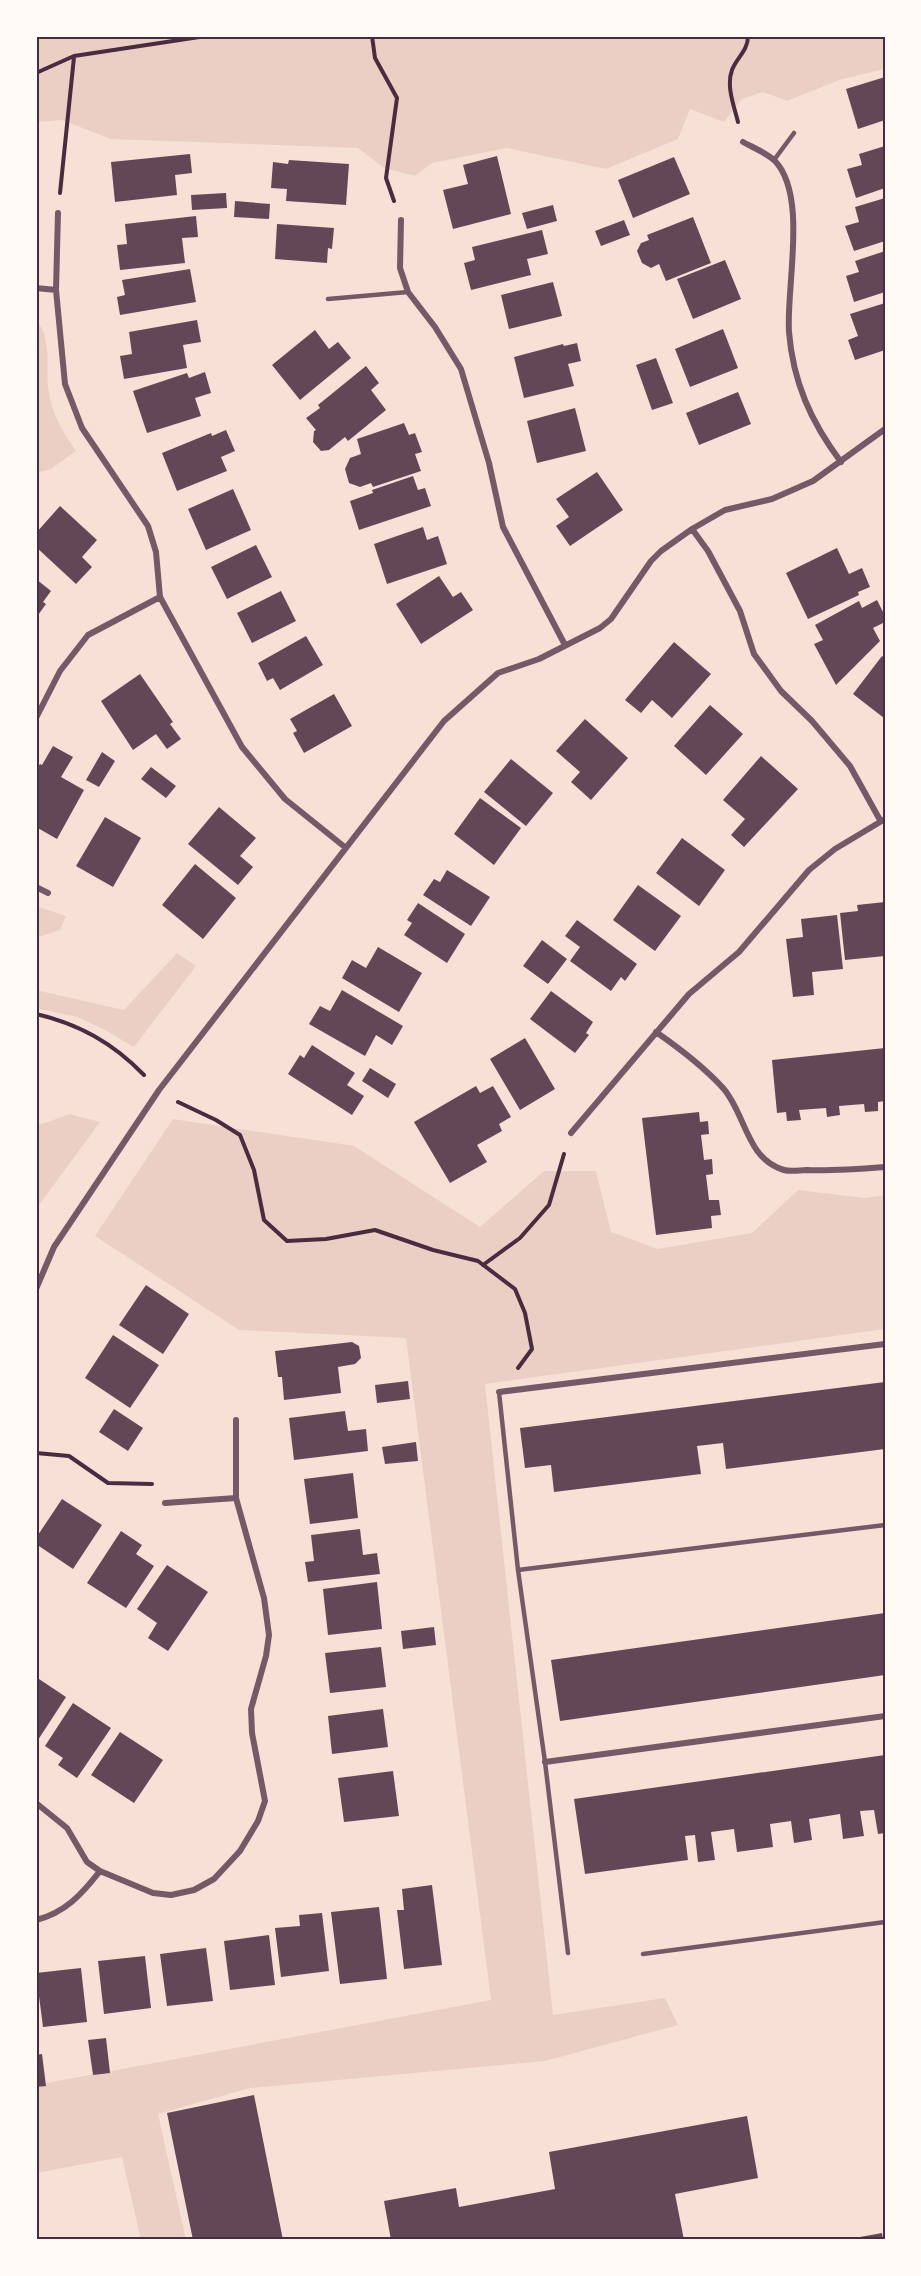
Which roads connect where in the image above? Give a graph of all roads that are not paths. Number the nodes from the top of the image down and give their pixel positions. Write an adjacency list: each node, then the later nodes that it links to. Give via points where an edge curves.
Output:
1 (794, 133): 3 (lane)
2 (743, 142): 3 (street)
3 (774, 160): 11 (street, via 789,185 794,225 789,332 798,381 824,440)
4 (58, 213): 7 (street)
5 (401, 220): 8 (street, via 400,268)
6 (36, 288): 7 (street)
7 (56, 290): 13 (street, via 65,384 82,428 148,526 156,552)
8 (408, 291): 9 (lane); 14 (street, via 461,369 503,527)
9 (328, 300)
10 (885, 429): 11 (street)
11 (841, 462): 12 (street, via 813,481 772,499 725,510)
12 (692, 529): 14 (street, via 651,561 611,619); 16 (street, via 740,611 754,654 781,691 850,766)
13 (160, 597): 15 (street, via 88,635 60,671); 17 (street, via 242,747 285,800)
14 (565, 645): 17 (street, via 498,673 474,693 422,747)
15 (36, 718)
16 (883, 819): 20 (street, via 809,870 739,952 689,994)
17 (346, 848): 23 (street, via 159,1090 54,1247)
18 (36, 887): 19 (street)
19 (48, 893)
20 (656, 1032): 21 (street); 22 (street, via 722,1088 764,1160 785,1170)
21 (571, 1133)
22 (885, 1167)
23 (36, 1289)
24 (885, 1344): 25 (street)
25 (499, 1392): 30 (lane)
26 (236, 1420): 27 (street)
27 (236, 1498): 28 (street); 34 (street, via 264,1598 269,1635 251,1709 265,1801 258,1821 240,1851 214,1879 194,1890 171,1895 153,1893)
28 (165, 1503)
29 (885, 1525): 30 (lane)
30 (518, 1570): 32 (lane)
31 (885, 1716): 32 (street)
32 (545, 1762): 37 (lane)
33 (36, 1803): 34 (street, via 68,1828 87,1862)
34 (100, 1871): 35 (street, via 66,1908)
35 (36, 1920)
36 (885, 1922): 38 (lane)
37 (568, 1953)
38 (643, 1954)

